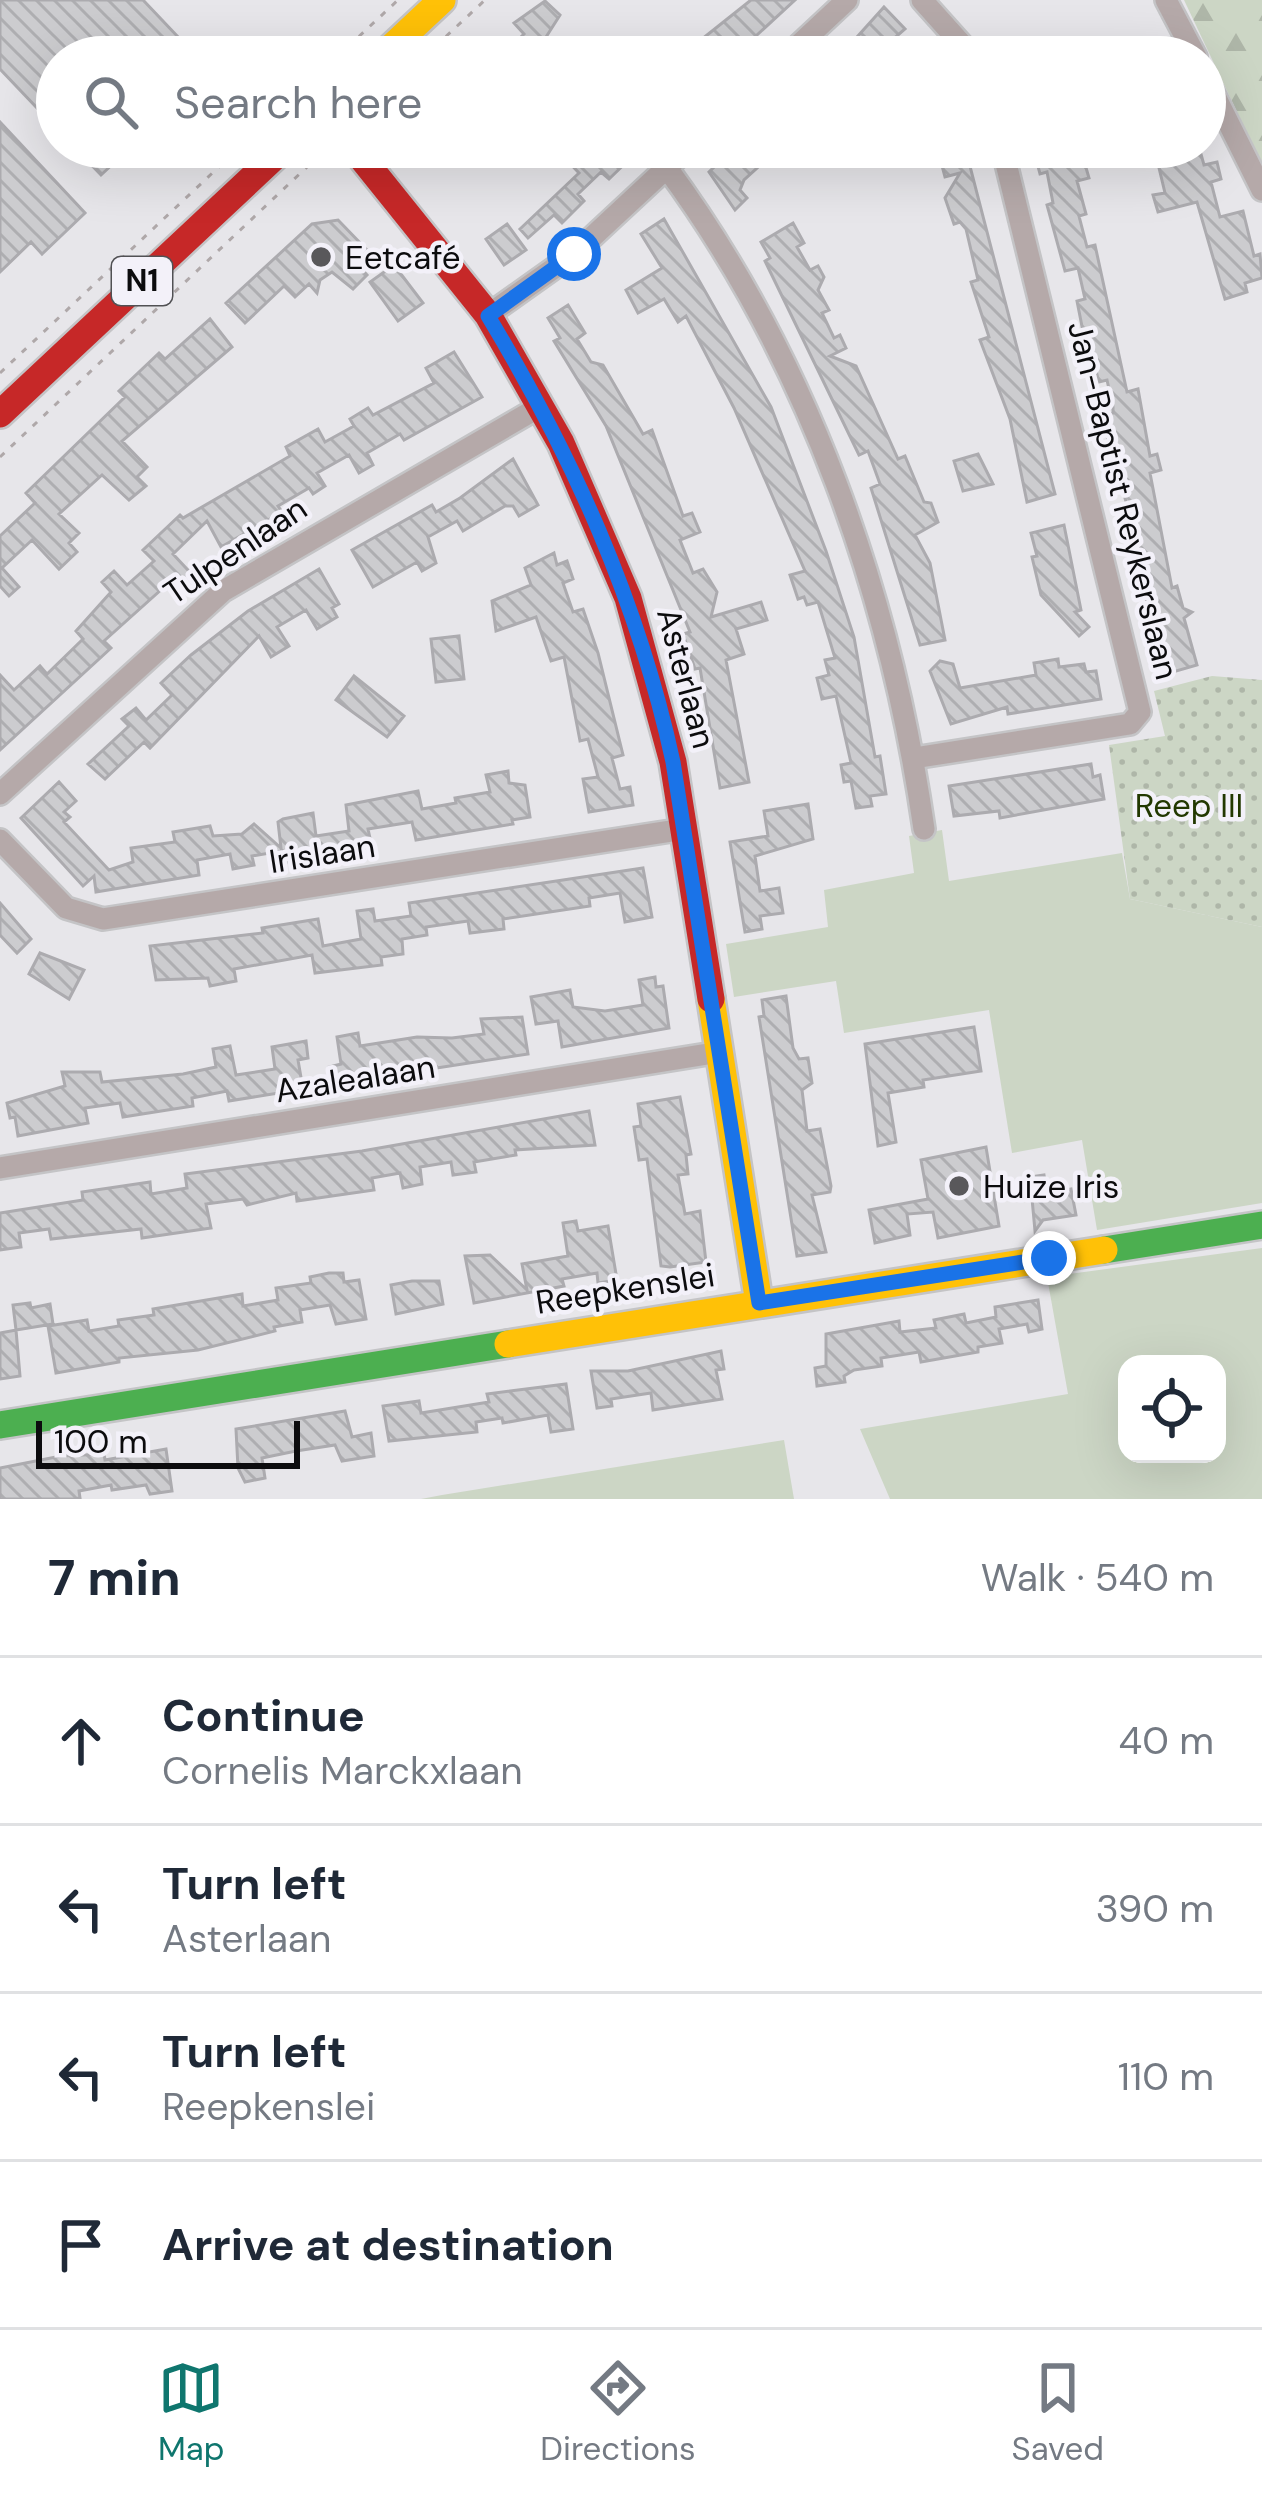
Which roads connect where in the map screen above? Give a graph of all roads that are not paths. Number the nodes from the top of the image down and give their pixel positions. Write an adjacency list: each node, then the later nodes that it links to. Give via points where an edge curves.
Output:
1 (442, 0): 5 (street)
2 (847, 0): 6 (street)
3 (922, 0): 7 (street)
4 (1166, 0): 8 (street)
5 (403, 36)
6 (808, 36)
7 (955, 36)
8 (1185, 36)
9 (1226, 118): 14 (street)
10 (263, 168): 17 (street, N1)
11 (370, 168): 15 (street, Asterlaan)
12 (667, 168): 15 (street, via 574,254); 18 (street, via 757,312 822,447 869,578)
13 (1007, 168): 18 (street, Jan-Baptist Reykerslaan, via 1140,712 1130,724)
14 (1262, 190)
15 (488, 316): 16 (street, Asterlaan)
16 (541, 406): 19 (street, Tulpenlaan, via 223,591); 20 (street, Asterlaan, via 628,598)
17 (0, 414)
18 (914, 758): 21 (street)
19 (0, 794)
20 (684, 829): 22 (street, Irislaan, via 116,919 66,908); 23 (street, Asterlaan)
21 (924, 829)
22 (0, 840)
23 (720, 1052): 24 (street, Azalealaan); 26 (street, Asterlaan)
24 (0, 1168)
25 (1262, 1225): 26 (street, Reepkenslei)
26 (759, 1303): 27 (street, Reepkenslei)
27 (0, 1425)

